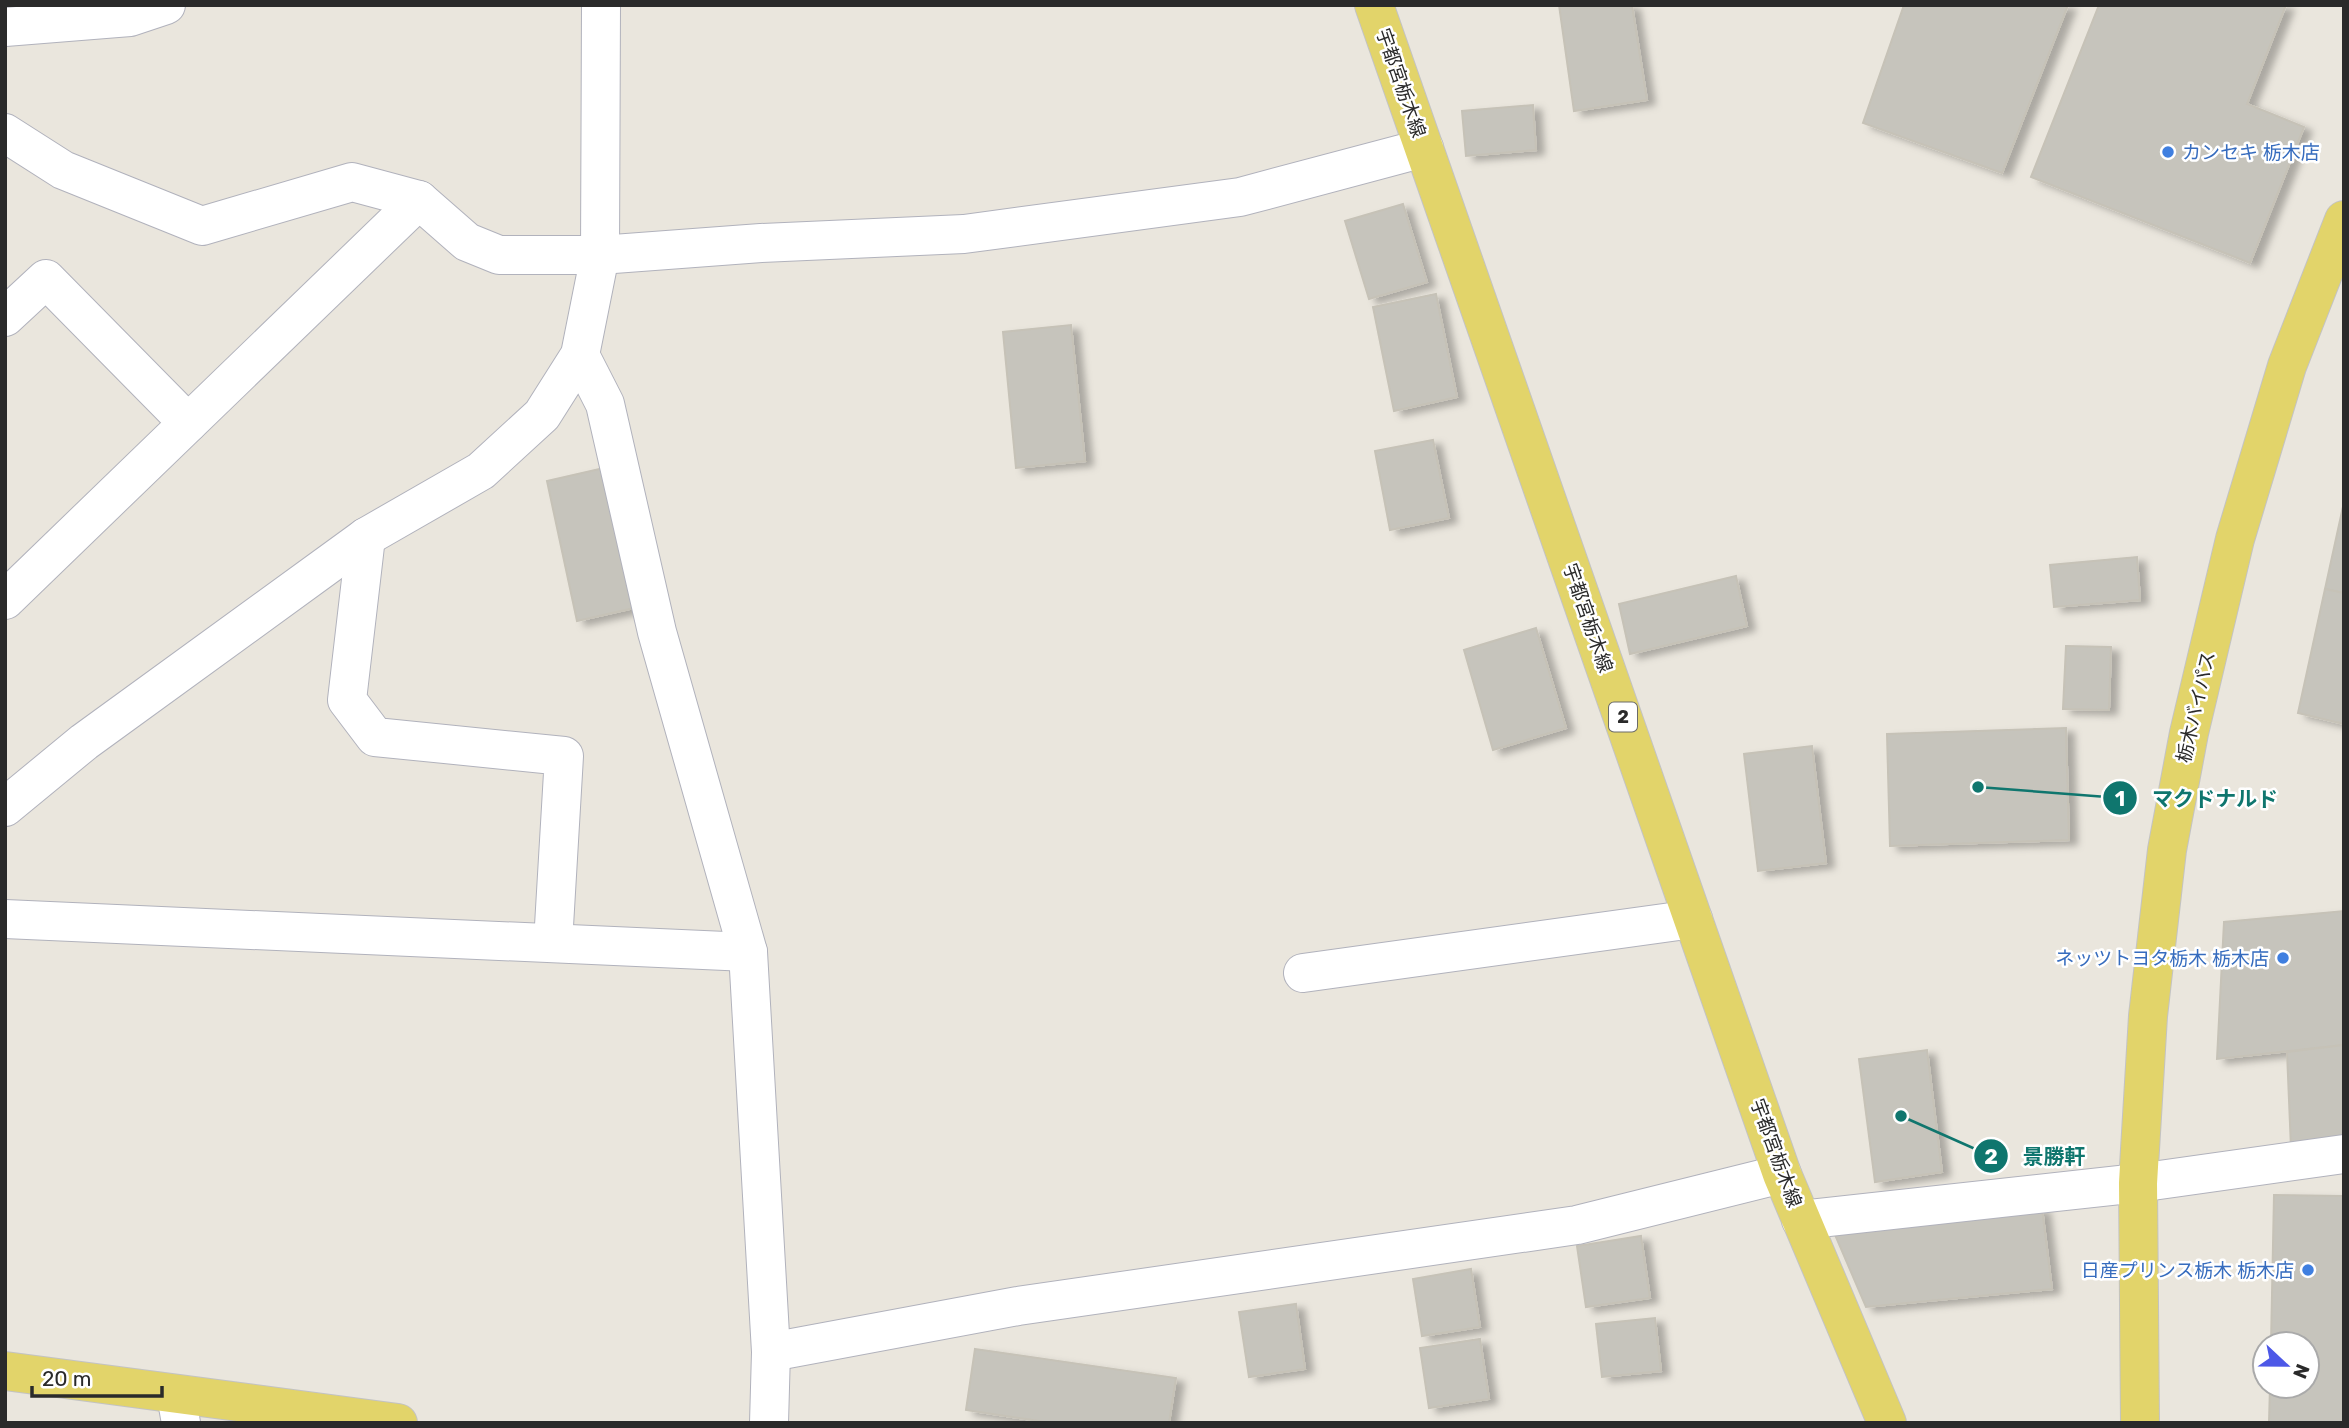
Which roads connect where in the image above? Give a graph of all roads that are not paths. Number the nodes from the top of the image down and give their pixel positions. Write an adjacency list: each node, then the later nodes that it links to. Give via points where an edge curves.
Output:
1 (166, 5): 4 (street, via 130,17)
2 (601, 5): 9 (street)
3 (1374, 5): 6 (main road, 宇都宮栃木線 / 2)
4 (5, 27)
5 (5, 133): 7 (street, via 63,170 202,226 352,181)
6 (1424, 148): 9 (street, via 1240,197 1029,226 964,234); 17 (main road, 宇都宮栃木線 / 2)
7 (419, 200): 9 (street, via 467,242 499,255); 12 (street)
8 (2344, 220): 23 (main road, 栃木バイパス, via 2283,379 2235,539 2189,733 2167,850 2148,1016)
9 (600, 255): 11 (street)
10 (5, 317): 12 (street, via 46,279)
11 (580, 355): 13 (street, via 542,415 481,471); 19 (street, via 605,404 657,632)
12 (188, 423): 14 (street)
13 (366, 537): 15 (street, via 84,742); 18 (street, via 347,700 375,737 564,756)
14 (5, 600)
15 (5, 807)
16 (5, 919): 18 (street)
17 (1693, 919): 20 (street); 22 (main road, 宇都宮栃木線 / 2)
18 (553, 943): 19 (street)
19 (748, 952): 25 (street)
20 (1303, 973)
21 (2344, 1154): 23 (street)
22 (1782, 1174): 24 (main road, 宇都宮栃木線 / 2); 25 (street, via 1577,1225 1017,1306)
23 (2138, 1184): 24 (street); 31 (main road, 栃木バイパス)
24 (1801, 1220): 30 (main road, 宇都宮栃木線 / 2)
25 (771, 1352): 29 (street)
26 (5, 1371): 27 (main road)
27 (179, 1409): 28 (main road)
28 (398, 1423)
29 (769, 1423)
30 (1887, 1423)
31 (2140, 1423)

